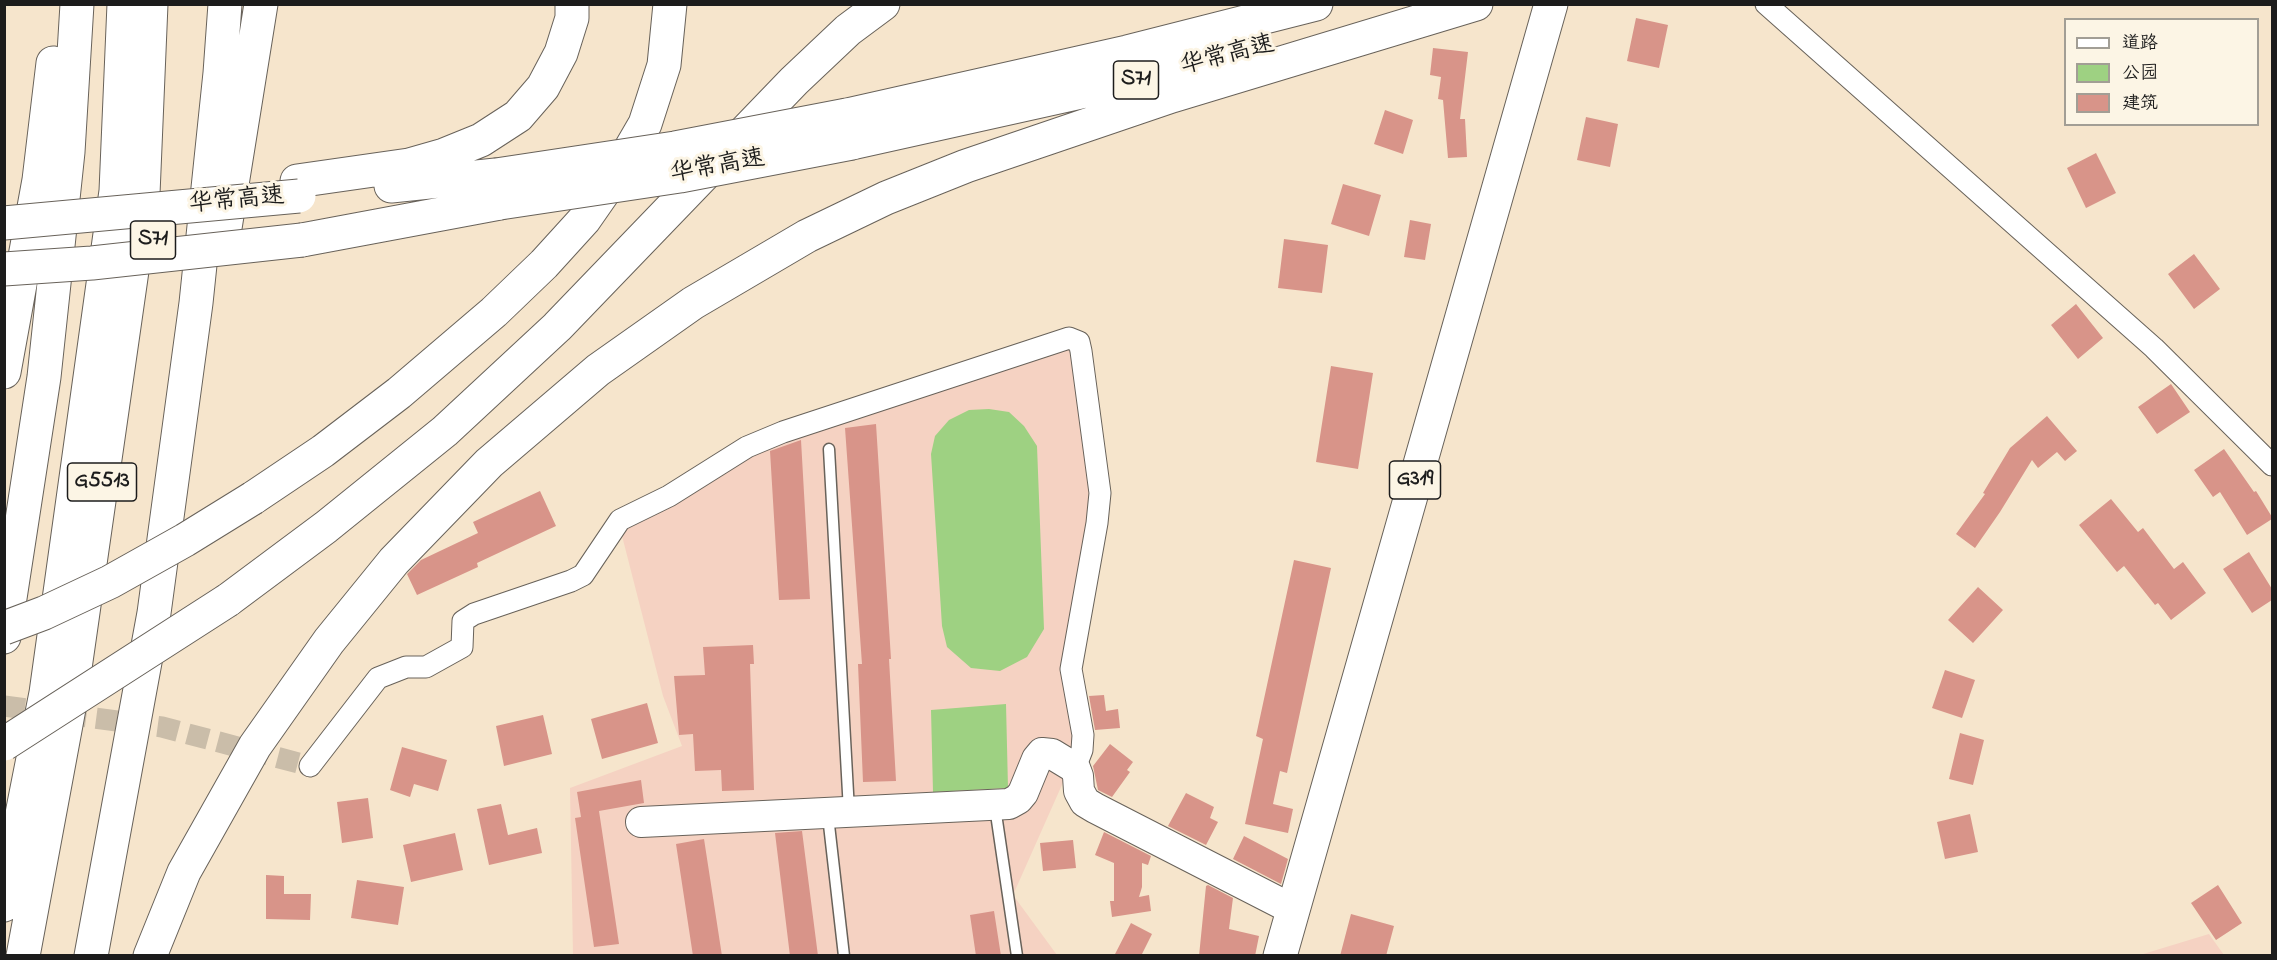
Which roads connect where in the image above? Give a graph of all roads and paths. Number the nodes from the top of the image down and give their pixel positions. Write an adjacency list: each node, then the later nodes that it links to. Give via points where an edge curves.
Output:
1 (60, 4): 22 (highway, via 39,180)
2 (77, 4): 27 (highway, via 68,152 44,377)
3 (124, 4): 34 (highway, G5513, via 116,191 46,693)
4 (151, 4): 36 (highway, G5513, via 143,194 70,703)
5 (225, 4): 25 (highway, via 196,303)
6 (261, 4): 25 (highway, via 206,348)
7 (572, 4): 18 (highway, via 572,18 561,53 543,87 518,116 481,140 418,163 372,172)
8 (670, 4): 26 (highway, bridge, via 664,65 645,124 584,220 494,312 399,393 253,498 110,582)
9 (883, 4): 28 (highway, bridge, via 848,30 794,81 557,327 445,431 228,600)
10 (1316, 4): 15 (highway, 华常高速 / S71)
11 (1418, 4): 15 (highway, 华常高速 / S71, via 1140,79)
12 (1551, 4): 35 (highway, G319)
13 (1766, 4): 24 (street, via 2154,348)
14 (1466, 8): 38 (highway, via 1172,96 966,166 886,198 807,236 693,303 598,370 489,463 394,561 329,641 255,746 184,872)
15 (850, 129): 16 (highway, 华常高速 / S71, bridge, via 675,147)
16 (498, 189): 18 (highway); 18 (highway, 华常高速 / S71)
17 (4, 210): 18 (highway, via 127,200)
18 (300, 211): 19 (highway, 华常高速 / S71, bridge); 20 (highway, 华常高速 / S71); 21 (highway, bridge, via 92,263)
19 (4, 223)
20 (4, 253)
21 (4, 269)
22 (4, 372)
23 (829, 449): 32 (lane)
24 (2272, 465)
25 (166, 530): 37 (highway)
26 (4, 628)
27 (4, 637)
28 (4, 744)
29 (310, 766): 30 (street, via 378,678 406,667 426,667 462,647 464,621 474,614 583,575 620,520 747,447 1069,338 1078,342 1081,351 1100,493 1071,669 1083,735)
30 (1075, 768): 31 (street, via 1052,754 1042,753 1018,799 1010,804); 35 (street, via 1085,802)
31 (994, 804): 32 (street); 40 (lane)
32 (838, 812): 33 (street); 39 (lane)
33 (641, 822)
34 (4, 905)
35 (1292, 909): 41 (highway, G319)
36 (23, 956)
37 (91, 956)
38 (150, 956)
39 (844, 956)
40 (1017, 956)
41 (1280, 956)

